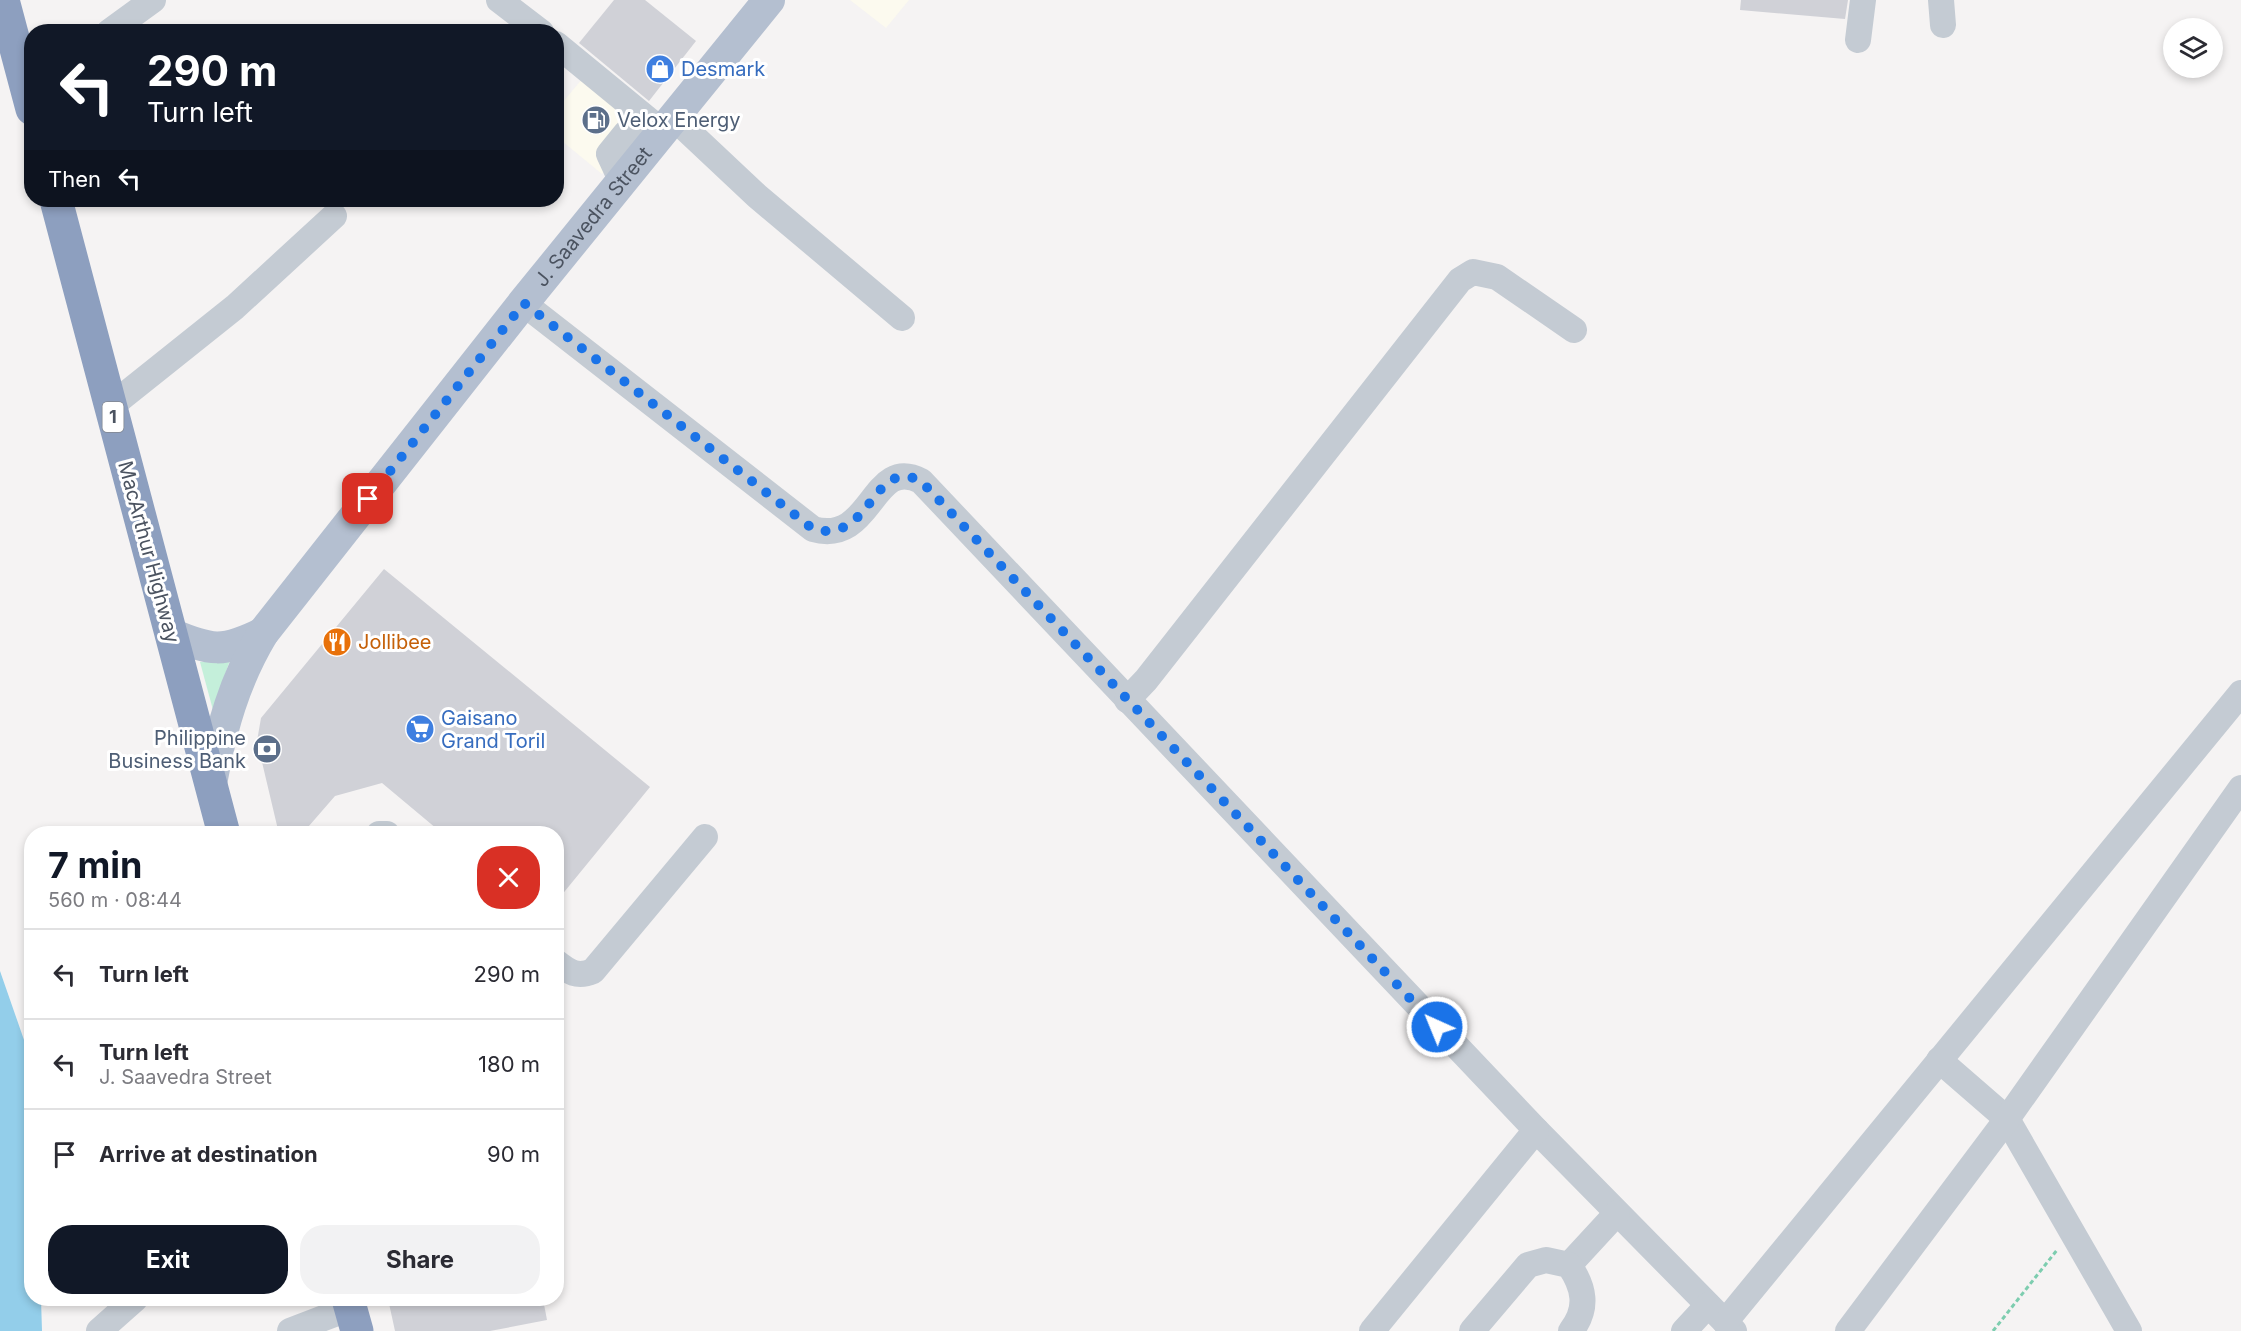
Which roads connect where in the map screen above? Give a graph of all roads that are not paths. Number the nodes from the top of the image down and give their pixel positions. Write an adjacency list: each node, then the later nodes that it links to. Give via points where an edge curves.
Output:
1 (3, 0): 12 (highway)
2 (153, 0): 7 (street)
3 (499, 0): 8 (street)
4 (769, 0): 13 (main road, J. Saavedra Street)
5 (1863, 0): 10 (street)
6 (1941, 0): 9 (street)
7 (120, 24)
8 (530, 24)
9 (1943, 25)
10 (1858, 40)
11 (564, 50): 13 (street)
12 (24, 66)
13 (665, 129): 16 (main road, J. Saavedra Street); 17 (street, via 757,196)
14 (58, 207): 19 (highway, MacArthur Highway / 1)
15 (334, 216): 19 (street, via 235,307)
16 (524, 303): 20 (main road, J. Saavedra Street); 23 (street, via 813,529 826,533 840,531 853,522 888,481 900,476 921,481)
17 (902, 318)
18 (1574, 330): 23 (street, via 1497,277 1473,272 1460,280)
19 (111, 406): 21 (highway, MacArthur Highway / 1)
20 (263, 633): 21 (main road, J. Saavedra Street, via 232,647 213,649); 24 (main road, J. Saavedra Street, via 228,705)
21 (171, 634): 24 (highway, MacArthur Highway / 1)
22 (2241, 693): 29 (street)
23 (1127, 700): 31 (street)
24 (211, 784): 26 (highway, MacArthur Highway / 1)
25 (2241, 788): 30 (street)
26 (222, 826)
27 (705, 837): 28 (street, via 593,970 575,975)
28 (564, 967)
29 (1939, 1060): 30 (street); 36 (street)
30 (2007, 1119): 43 (street); 44 (street)
31 (1536, 1130): 32 (street); 39 (street)
32 (1617, 1213): 33 (street); 36 (street)
33 (1569, 1265): 40 (street, via 1546,1260 1528,1265); 41 (street, via 1581,1282 1584,1305)
34 (127, 1306): 37 (street)
35 (352, 1313): 38 (street)
36 (1723, 1319): 42 (street)
37 (99, 1331)
38 (290, 1331)
39 (1372, 1331)
40 (1472, 1331)
41 (1571, 1331)
42 (1684, 1331)
43 (1848, 1331)
44 (2128, 1331)

